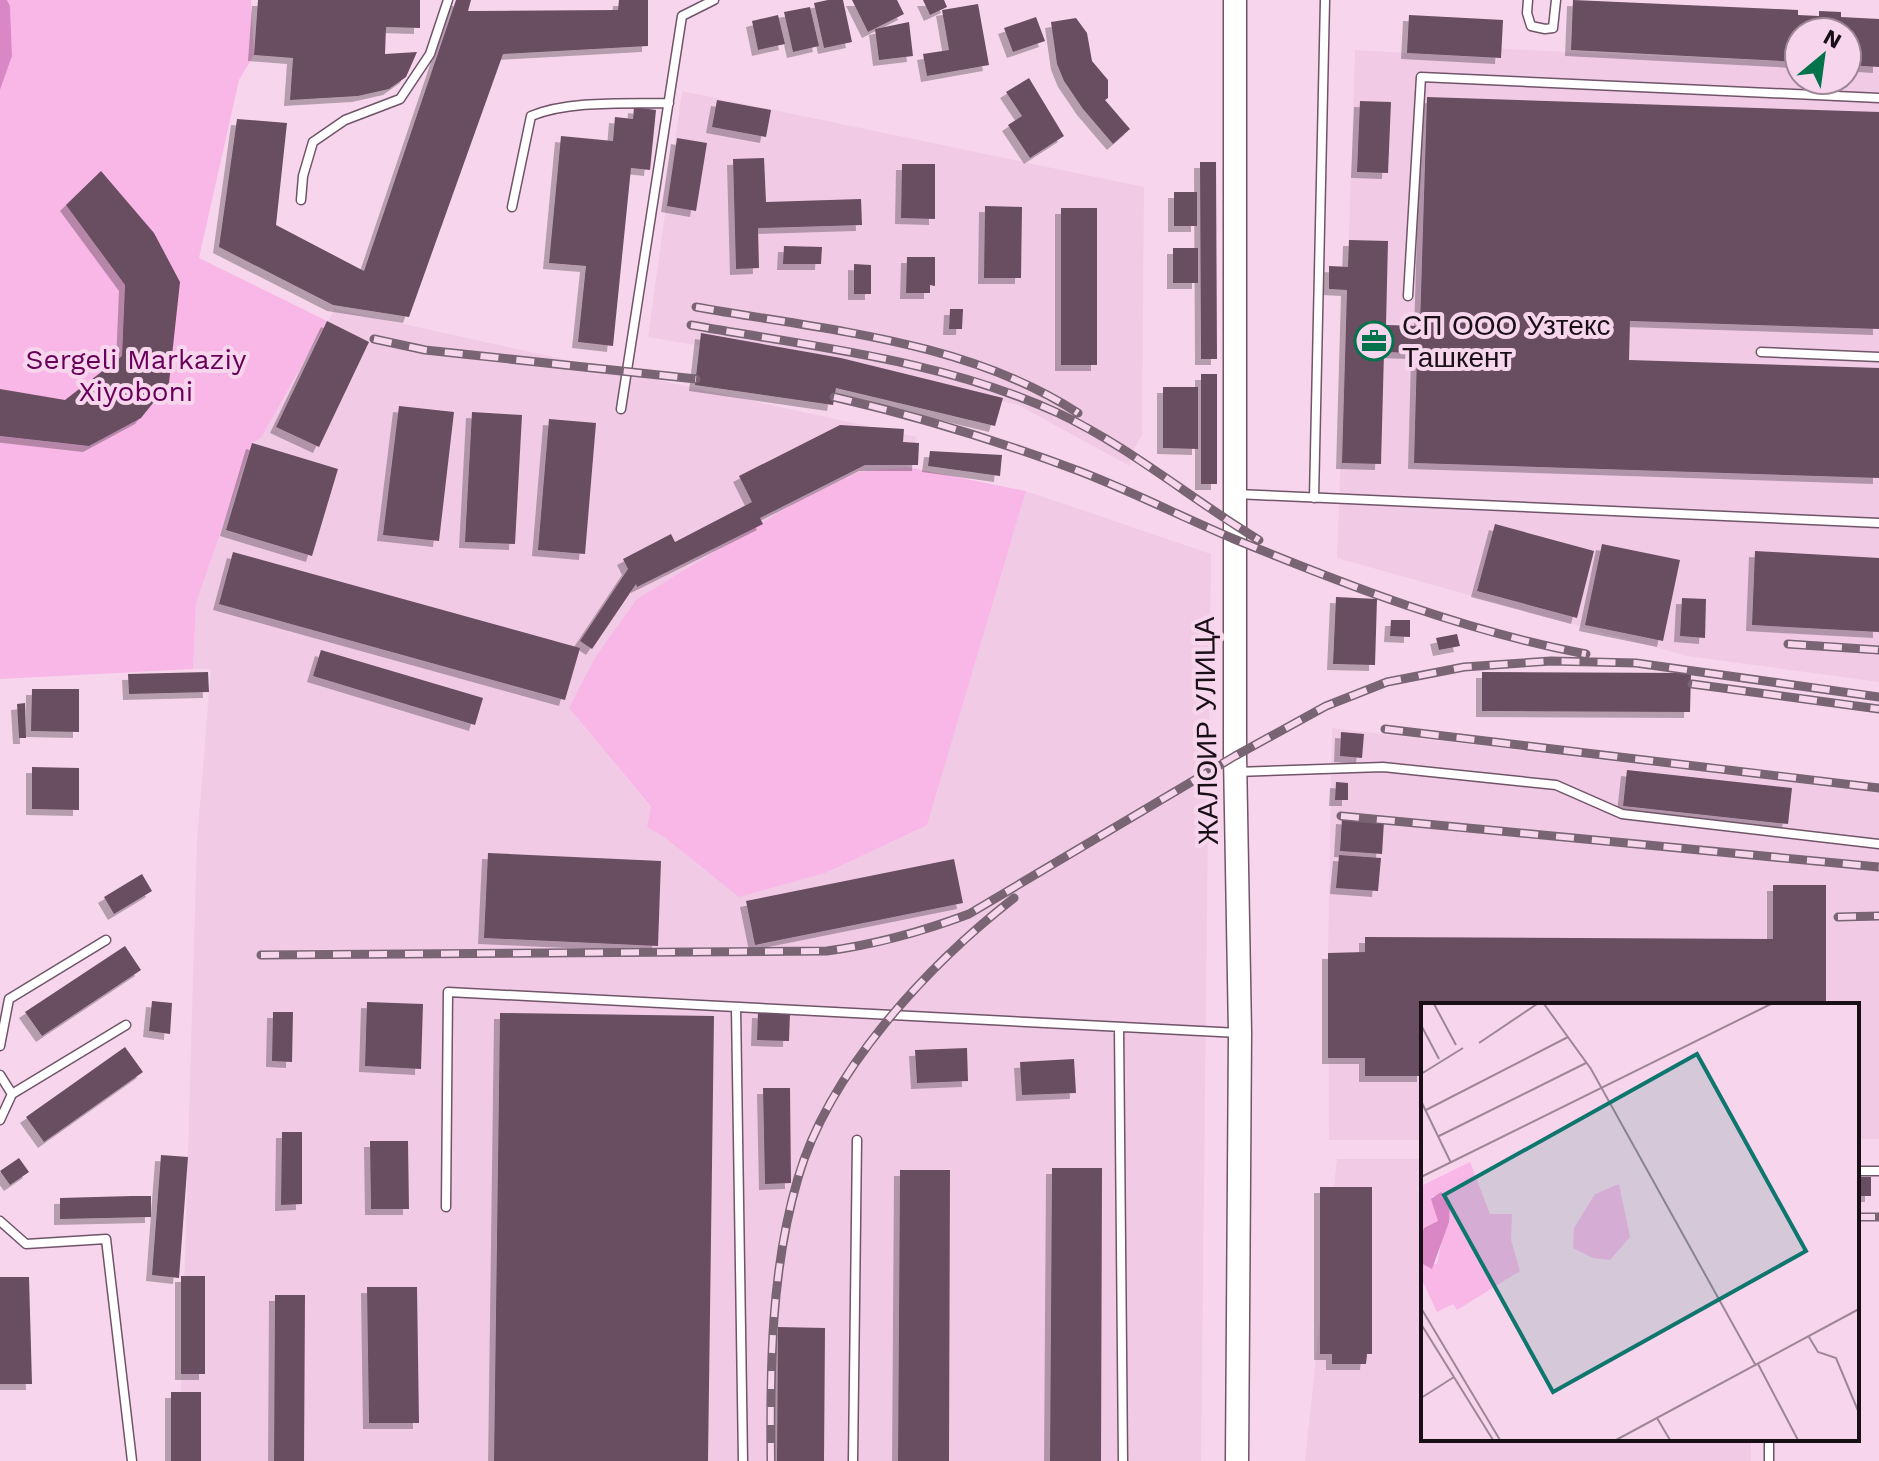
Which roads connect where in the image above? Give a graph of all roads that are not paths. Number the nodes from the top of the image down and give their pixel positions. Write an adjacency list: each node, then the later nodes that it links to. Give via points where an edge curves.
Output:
1 (448, 0): 9 (lane, via 430,54 400,99 345,120 313,142)
2 (714, 0): 8 (lane, via 682,16)
3 (1235, 0): 15 (street, ЖАЛОИР УЛИЦА)
4 (1325, 0): 16 (lane)
5 (1528, 0): 6 (lane, via 1531,26 1545,29 1553,28)
6 (1556, 0)
7 (1879, 98): 11 (lane, via 1421,77)
8 (669, 103): 10 (lane, via 594,105 531,116); 14 (lane)
9 (301, 200)
10 (512, 207)
11 (1408, 296)
12 (1761, 352): 13 (lane)
13 (1879, 357)
14 (621, 409)
15 (1235, 494): 16 (lane); 18 (street, ЖАЛОИР УЛИЦА)
16 (1314, 498): 17 (lane)
17 (1879, 523)
18 (1235, 772): 19 (lane, via 1383,767 1540,783 1622,814); 24 (street, ЖАЛОИР УЛИЦА)
19 (1879, 844)
20 (106, 940): 25 (lane, via 9,999)
21 (736, 1007): 23 (lane); 30 (lane, via 448,992); 33 (lane)
22 (126, 1025): 27 (lane)
23 (1119, 1027): 24 (lane); 35 (lane)
24 (1240, 1033): 36 (street, ЖАЛОИР УЛИЦА)
25 (0, 1046)
26 (0, 1075): 27 (lane)
27 (12, 1094): 28 (lane)
28 (0, 1120)
29 (857, 1140): 34 (lane)
30 (446, 1207)
31 (0, 1221): 32 (lane, via 26,1244 106,1239)
32 (132, 1461)
33 (743, 1461)
34 (853, 1461)
35 (1123, 1461)
36 (1237, 1461)

